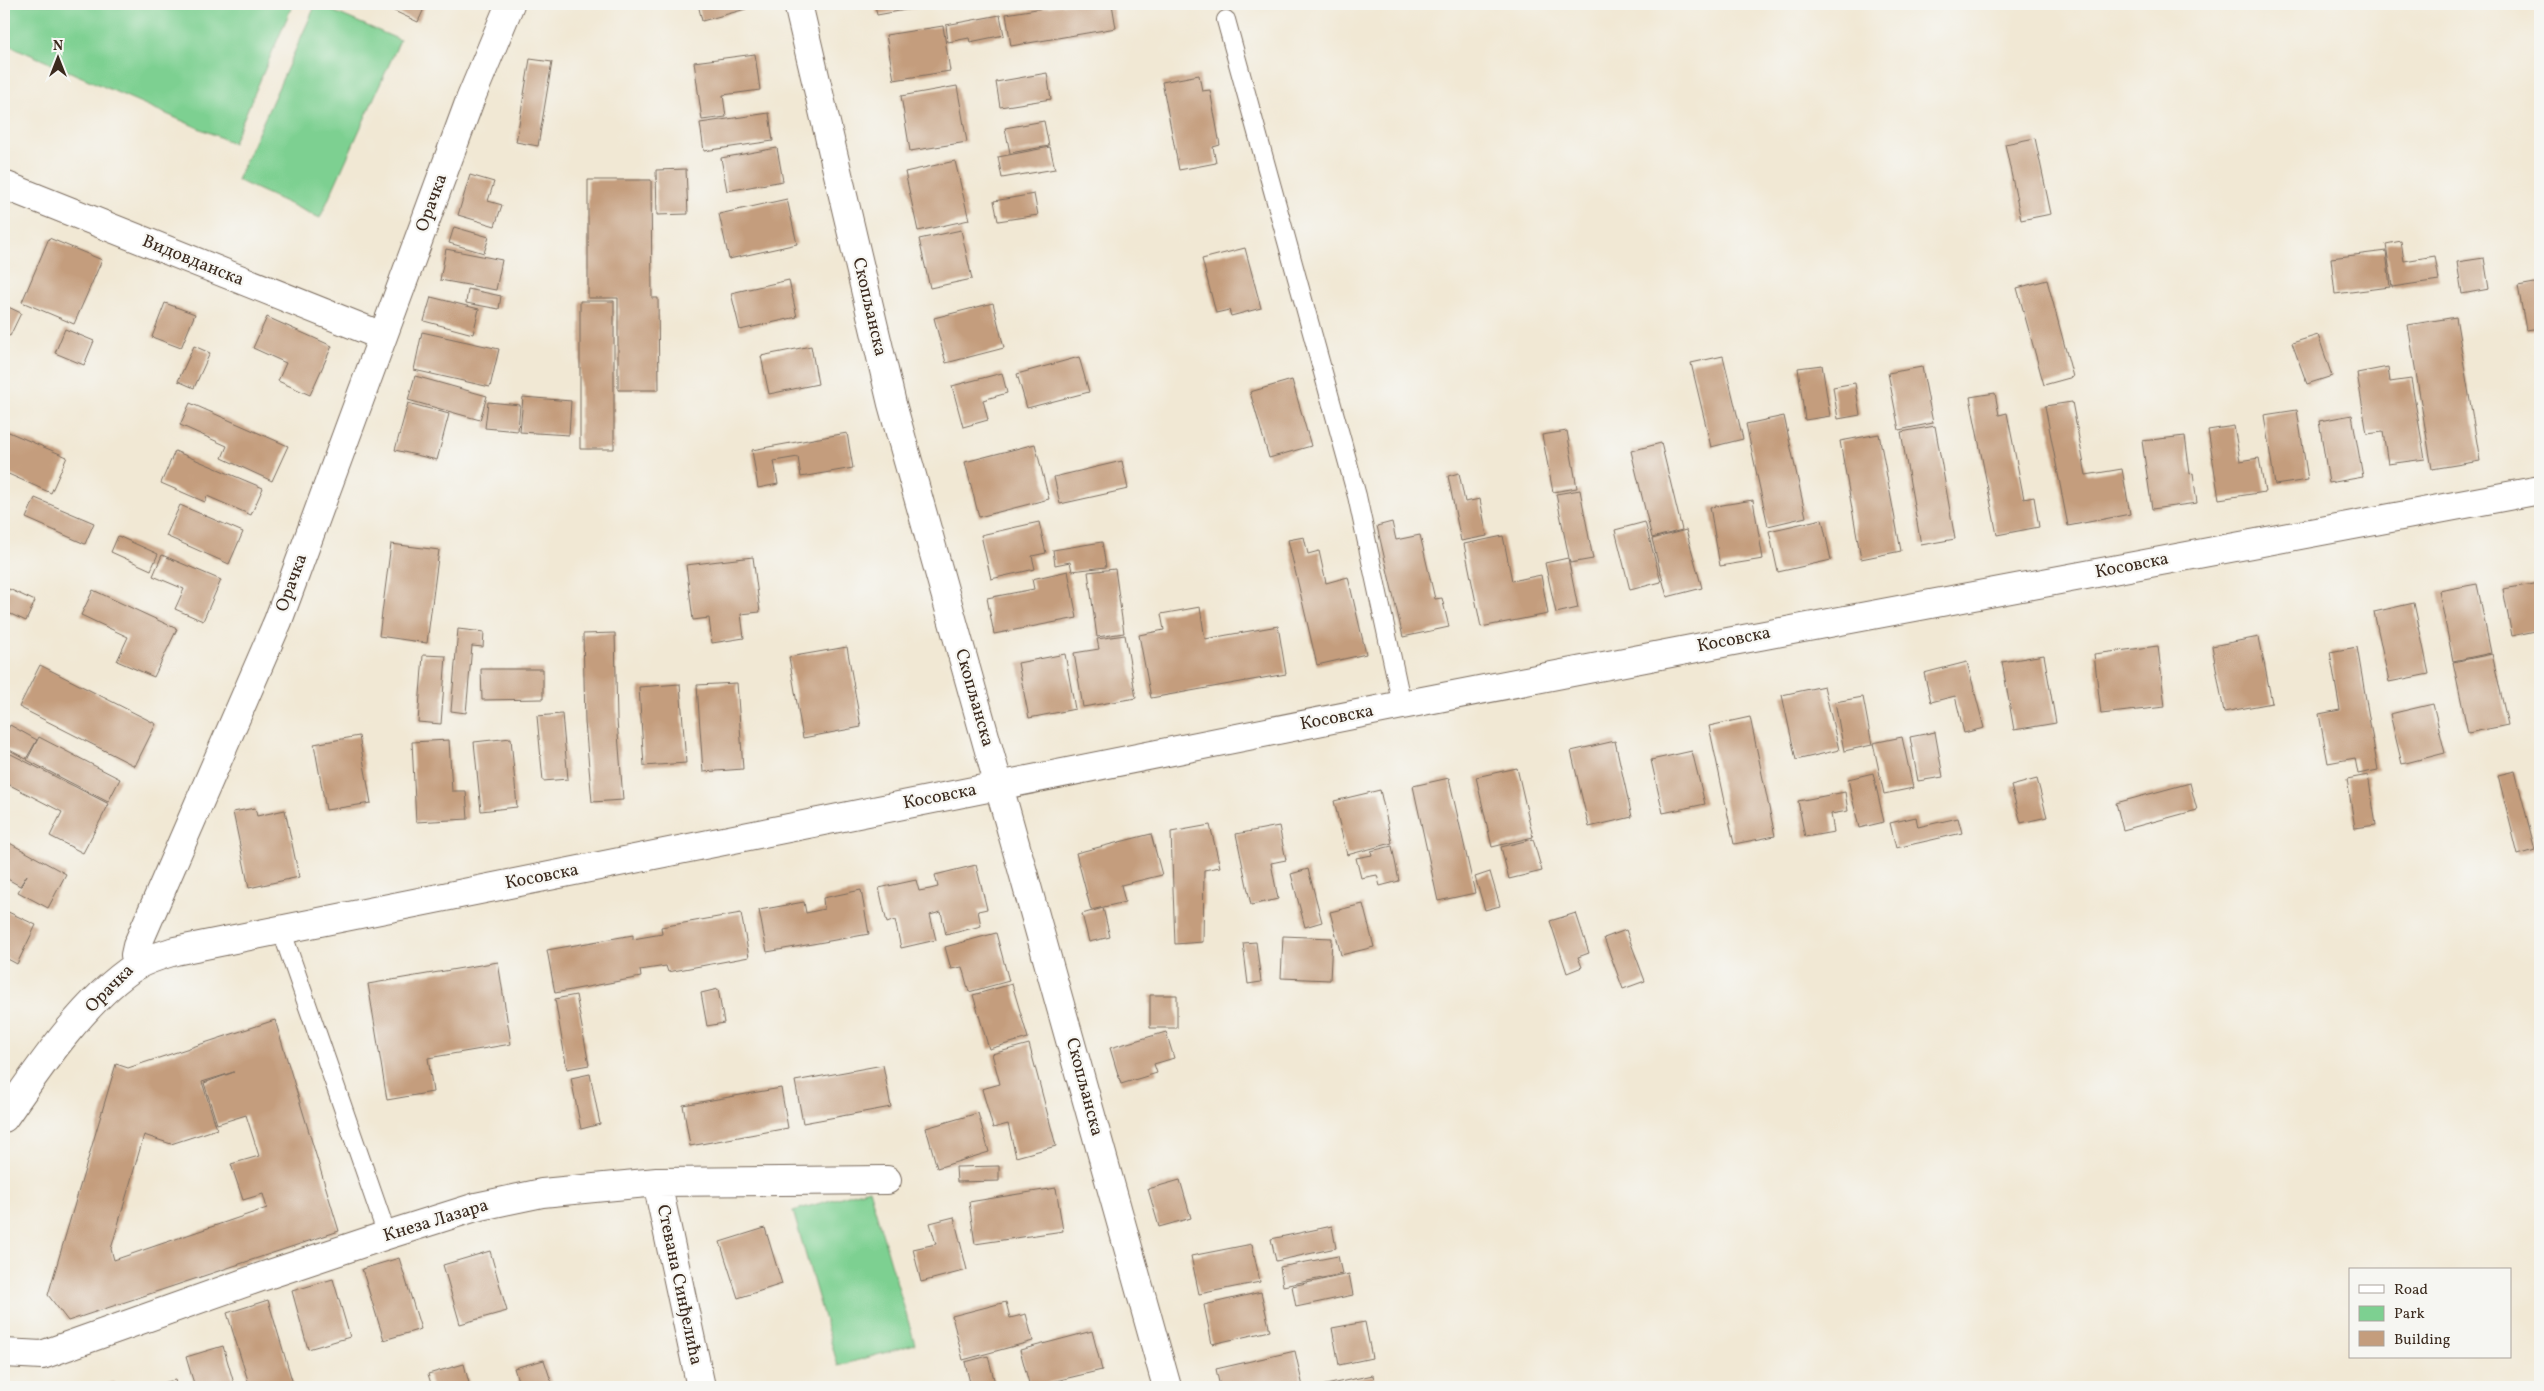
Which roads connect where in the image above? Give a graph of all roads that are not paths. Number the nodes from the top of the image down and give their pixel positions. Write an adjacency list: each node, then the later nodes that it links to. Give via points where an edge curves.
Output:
1 (510, 4): 5 (street, Орачка, via 470,100)
2 (798, 4): 8 (street, Скопљанска, via 892,404)
3 (1226, 20): 7 (lane, via 1357,496)
4 (4, 185): 5 (street, Видовданска)
5 (382, 336): 10 (street, Орачка, via 278,621 137,946)
6 (2540, 490): 7 (street, Косовска)
7 (1402, 705): 8 (street, Косовска)
8 (999, 785): 9 (street, Косовска); 17 (street, Скопљанска)
9 (280, 929): 10 (street, Косовска, via 175,951); 14 (lane)
10 (138, 965): 11 (street, Орачка, via 112,983 95,1001 41,1066)
11 (4, 1118)
12 (887, 1180): 13 (street, Кнеза Лазара)
13 (657, 1182): 14 (street, Кнеза Лазара, via 542,1193 476,1207); 16 (street, Стевана Синђелића)
14 (387, 1235): 15 (street, Кнеза Лазара, via 42,1355)
15 (4, 1353)
16 (701, 1387)
17 (1167, 1387)

